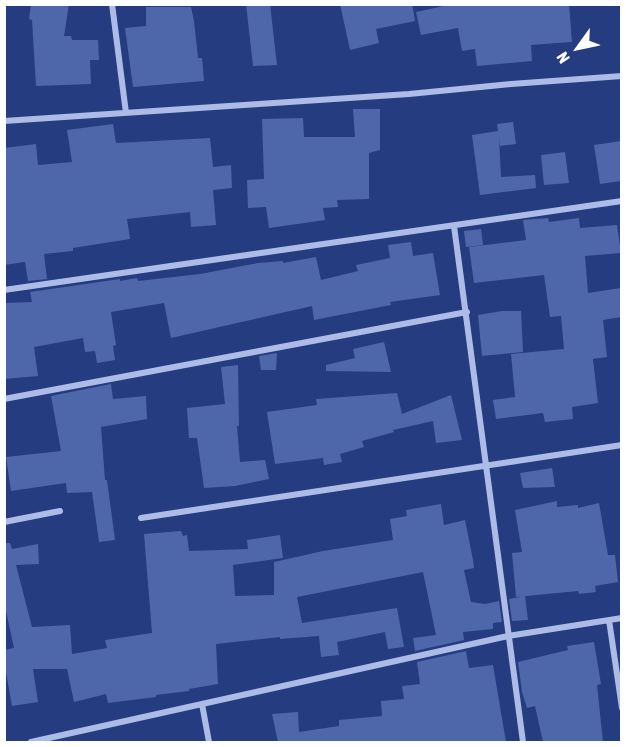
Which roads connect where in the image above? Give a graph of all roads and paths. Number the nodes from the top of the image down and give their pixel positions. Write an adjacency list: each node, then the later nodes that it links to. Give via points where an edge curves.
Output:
1 (112, 4): 3 (street)
2 (621, 76): 3 (street)
3 (126, 113): 4 (street)
4 (4, 121)
5 (621, 201): 6 (street)
6 (454, 226): 7 (street); 8 (street)
7 (4, 290)
8 (466, 312): 9 (street); 11 (street)
9 (4, 399)
10 (621, 445): 11 (street)
11 (487, 465): 13 (street); 17 (street)
12 (60, 511): 14 (street)
13 (141, 518)
14 (4, 522)
15 (621, 618): 16 (street)
16 (609, 620): 17 (street); 19 (street)
17 (508, 636): 18 (street); 22 (street)
18 (202, 704): 20 (street); 21 (street)
19 (621, 708)
20 (31, 742)
21 (209, 742)
22 (523, 742)

